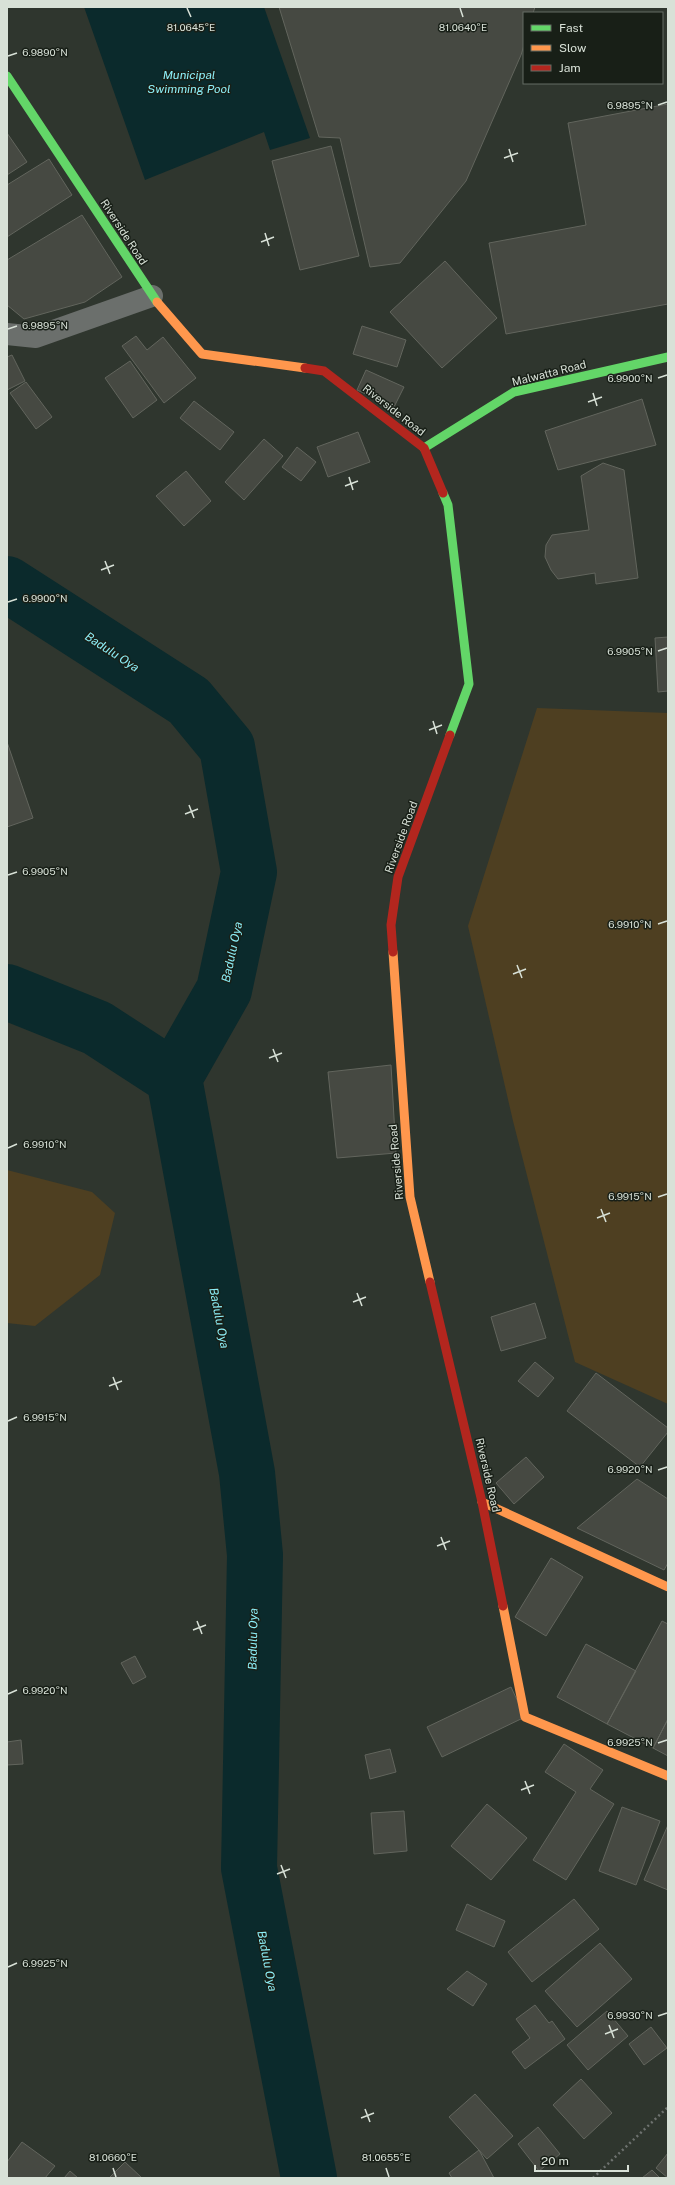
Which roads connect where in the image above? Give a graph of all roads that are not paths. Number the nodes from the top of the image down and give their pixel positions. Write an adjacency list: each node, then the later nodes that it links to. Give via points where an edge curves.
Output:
1 (7, 76): 2 (street, Riverside Road)
2 (152, 296): 3 (street, via 36,337); 5 (street, Riverside Road, via 202,354 324,371)
3 (7, 334)
4 (668, 357): 5 (street, Malwatta Road, via 514,392)
5 (424, 448): 6 (street, Riverside Road, via 448,505 469,684 398,877 391,925 410,1197)
6 (482, 1502): 7 (street); 8 (street, Riverside Road, via 526,1717)
7 (668, 1587)
8 (668, 1776)

